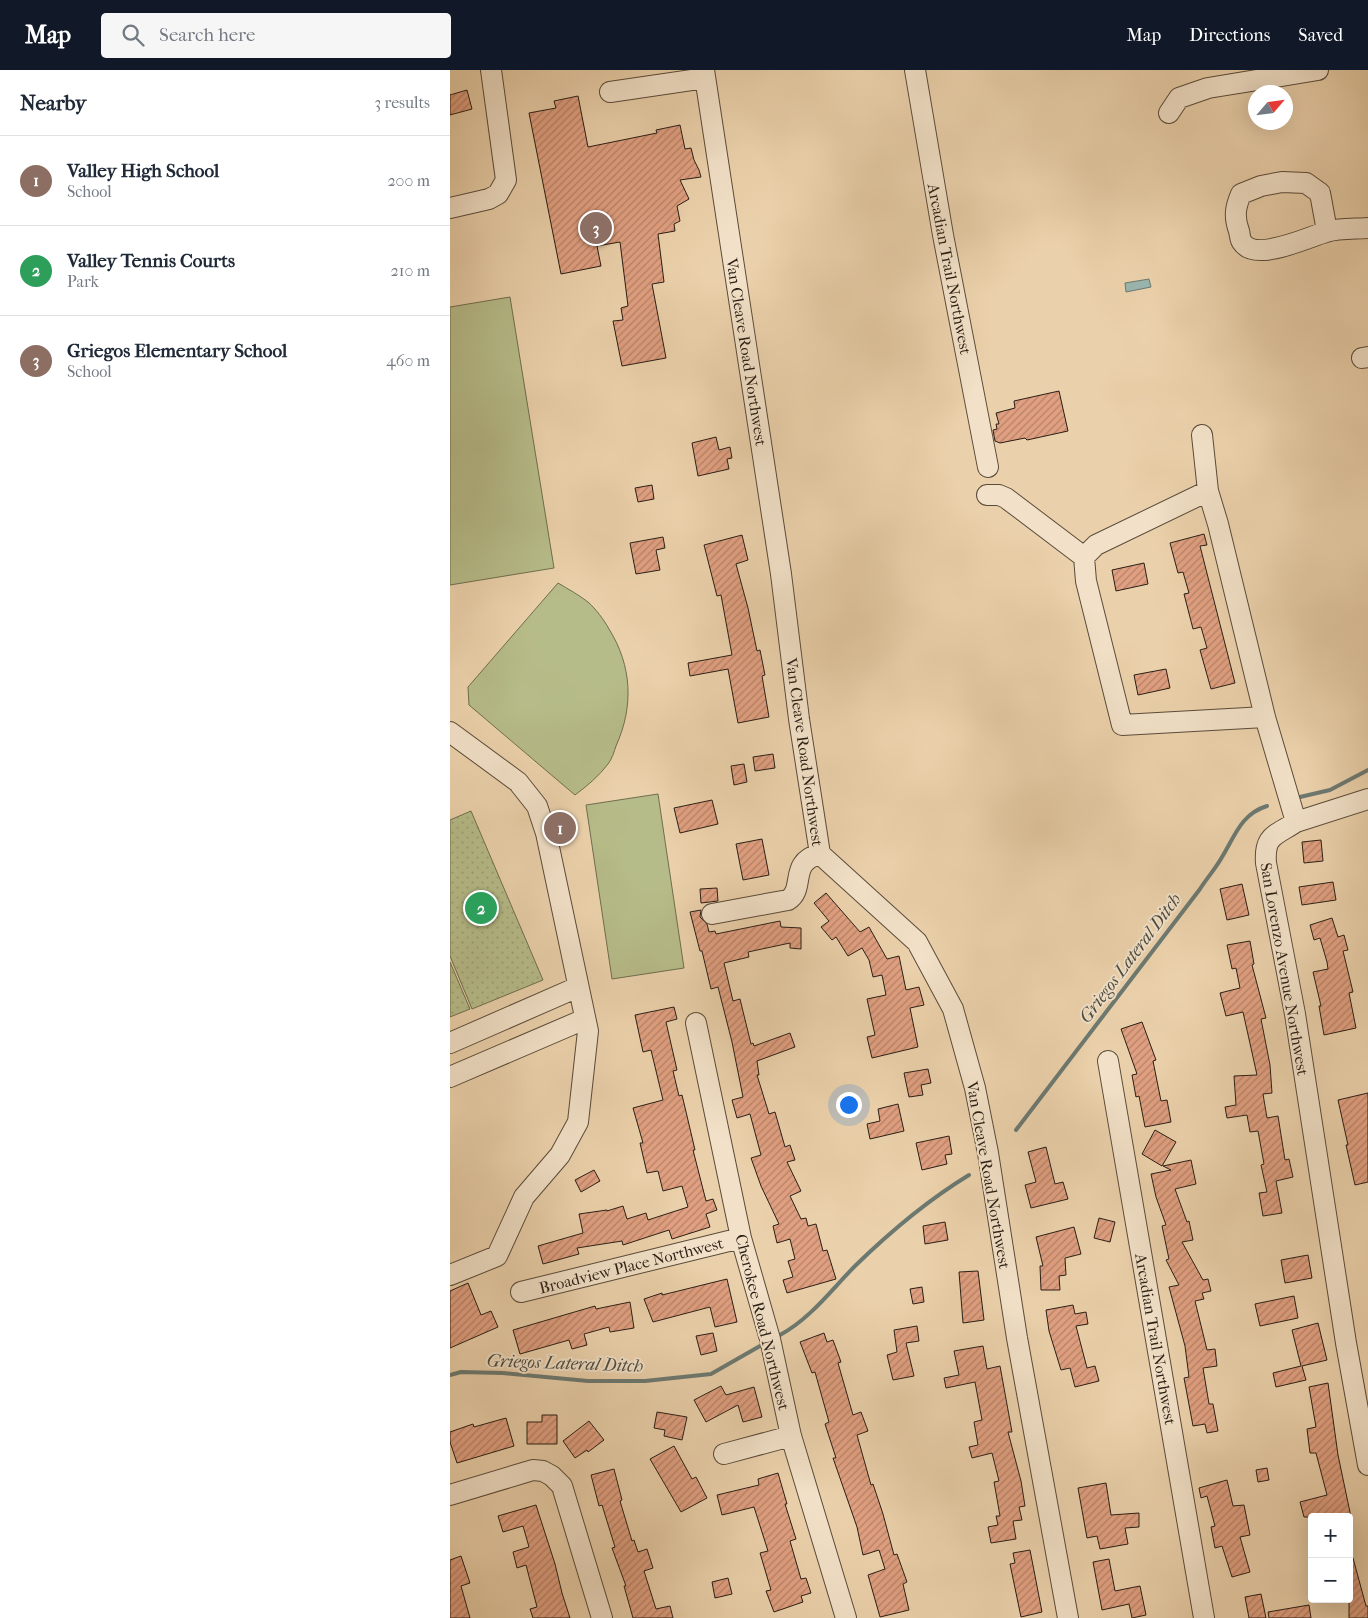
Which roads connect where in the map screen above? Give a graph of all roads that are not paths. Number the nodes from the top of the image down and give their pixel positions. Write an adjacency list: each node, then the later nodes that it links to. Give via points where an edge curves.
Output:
1 (490, 70): 7 (street, via 506,180 498,194)
2 (915, 70): 11 (street, Arcadian Trail Northwest)
3 (1318, 70): 6 (street, via 1208,88 1179,98)
4 (704, 74): 5 (street); 19 (street, Van Cleave Road Northwest, via 776,539)
5 (610, 92)
6 (1169, 113)
7 (450, 208)
8 (1368, 228): 9 (street)
9 (1327, 231): 9 (street, via 1294,244 1250,249 1242,243 1235,216 1236,205 1241,194 1261,186 1282,182 1306,183 1320,193)
10 (1202, 434): 12 (street)
11 (988, 467)
12 (1208, 491): 14 (street, via 1096,545); 15 (street)
13 (987, 495): 14 (street, via 1000,494)
14 (1084, 557): 15 (street, via 1086,581 1122,725)
15 (1265, 717): 18 (street)
16 (450, 732): 21 (street, via 518,782 538,806)
17 (1368, 799): 18 (street, San Lorenzo Avenue Northwest)
18 (1296, 822): 32 (street, San Lorenzo Avenue Northwest, via 1269,840 1265,850 1266,863 1295,1014 1344,1334)
19 (820, 854): 20 (street, via 806,859 793,896 788,900); 36 (street, Van Cleave Road Northwest, via 917,942 953,1009 975,1088 988,1153 1017,1338)
20 (712, 914)
21 (578, 987): 22 (street); 24 (street)
22 (585, 1019): 26 (street); 28 (street, via 588,1031 578,1122 560,1155 524,1197 497,1256)
23 (696, 1023): 27 (street, Cherokee Road Northwest)
24 (450, 1043)
25 (1108, 1061): 37 (street, Arcadian Trail Northwest)
26 (450, 1077)
27 (741, 1238): 29 (street, Broadview Place Northwest); 30 (street, Cherokee Road Northwest, via 770,1339)
28 (450, 1275)
29 (521, 1292)
30 (791, 1436): 31 (street); 35 (street, Cherokee Road Northwest)
31 (724, 1454)
32 (1368, 1465)
33 (450, 1495): 34 (street, via 533,1470 552,1476 562,1486 570,1506)
34 (602, 1618)
35 (846, 1618)
36 (1068, 1618)
37 (1204, 1618)

